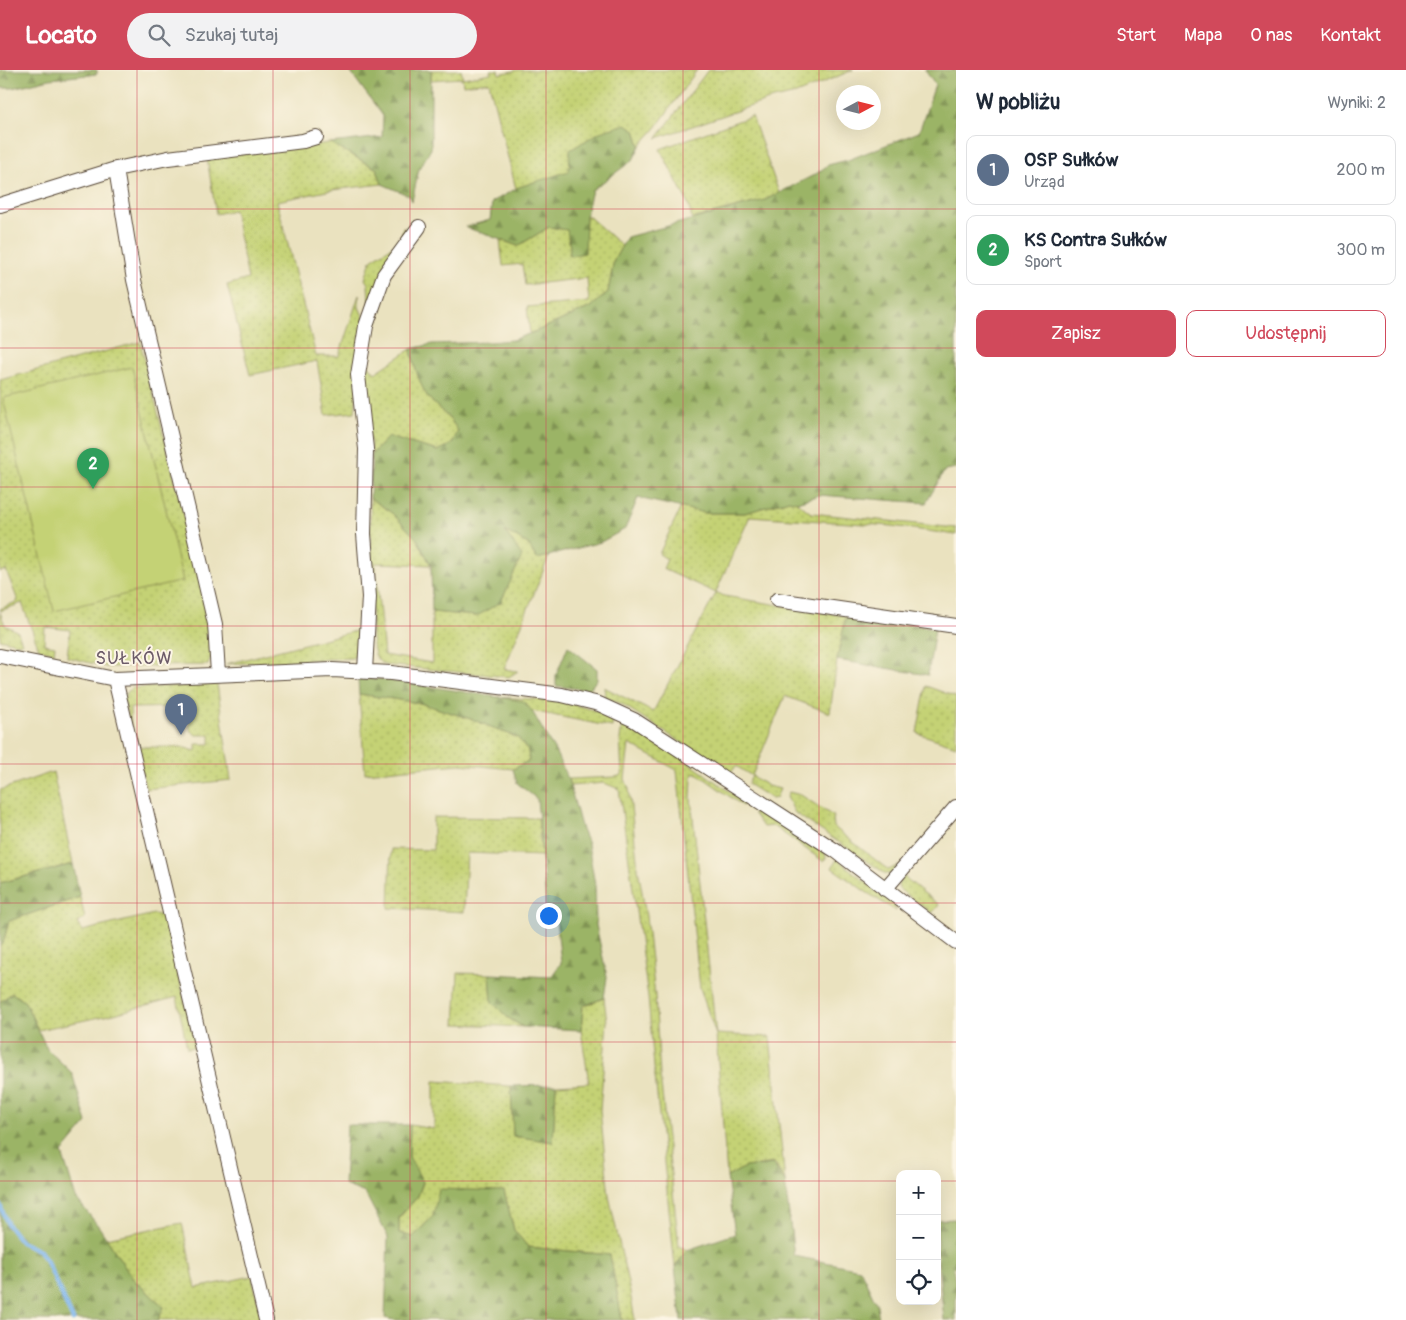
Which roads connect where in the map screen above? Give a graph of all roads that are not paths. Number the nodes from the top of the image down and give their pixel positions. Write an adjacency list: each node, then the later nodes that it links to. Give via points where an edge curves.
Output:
1 (316, 137): 2 (street, via 168,158)
2 (116, 169): 3 (street); 9 (street, via 134,280 214,624)
3 (0, 205)
4 (419, 227): 8 (street, via 384,275 366,326 358,375 366,448 364,534 369,597)
5 (777, 600): 6 (street)
6 (956, 626)
7 (0, 656): 10 (street)
8 (365, 671): 9 (street); 12 (street, via 562,695 599,704 634,720 836,851)
9 (218, 674): 10 (street)
10 (115, 679): 14 (street)
11 (956, 807): 12 (street)
12 (885, 889): 13 (street)
13 (956, 942)
14 (266, 1320)

